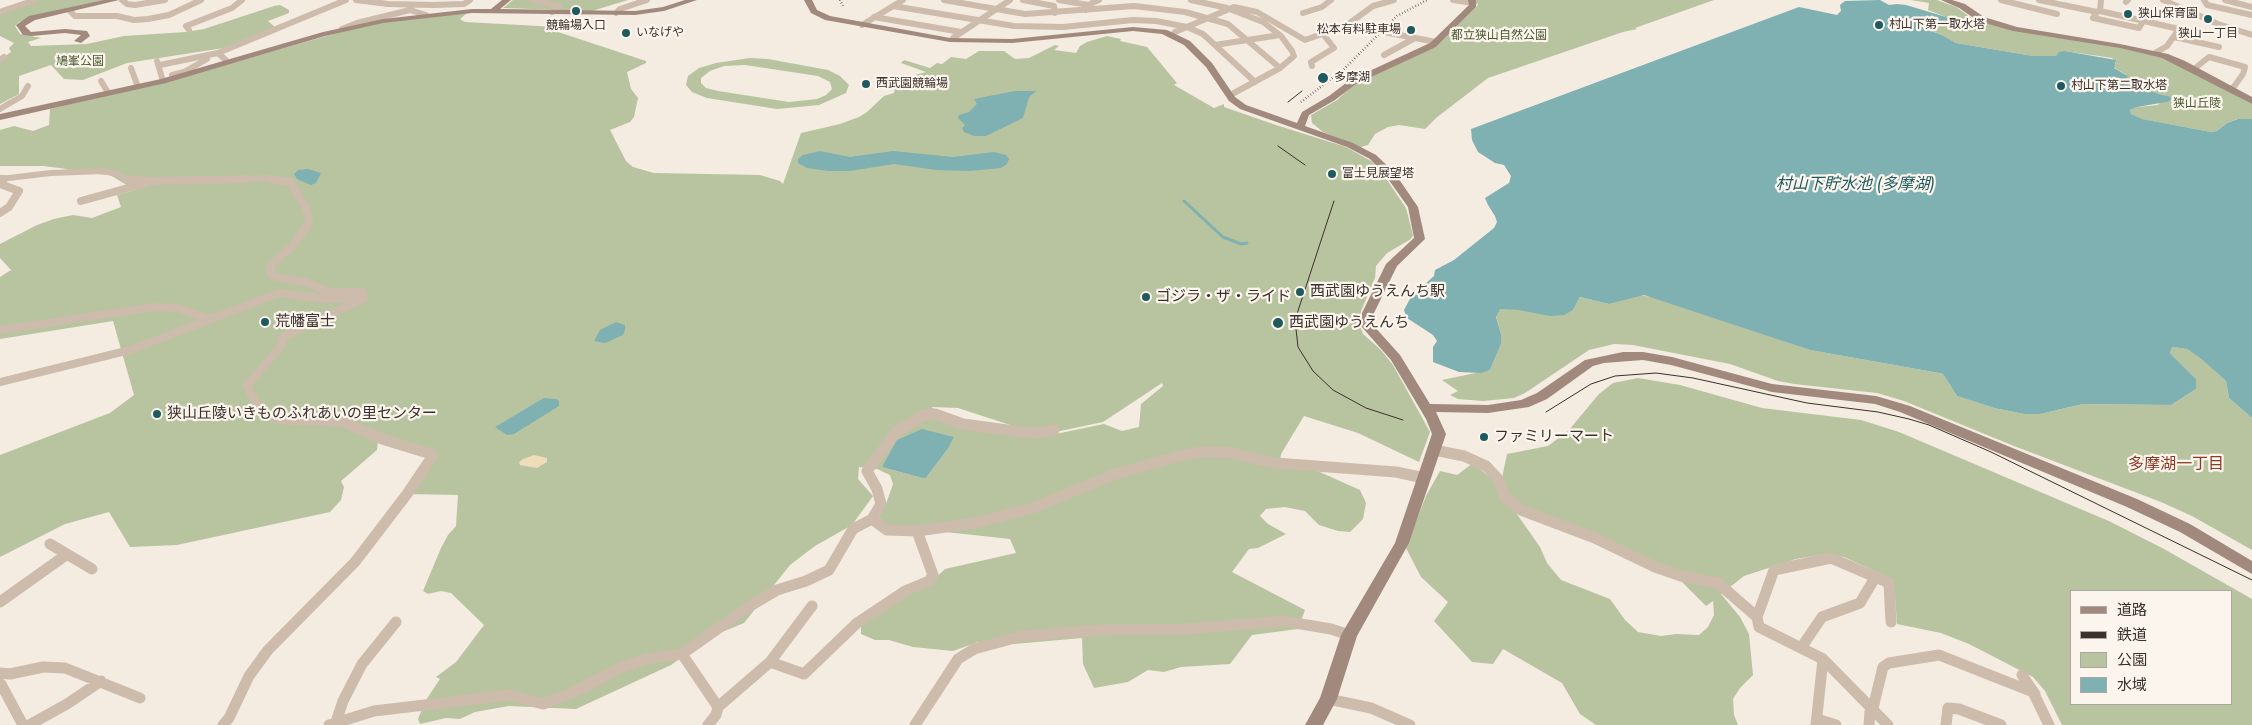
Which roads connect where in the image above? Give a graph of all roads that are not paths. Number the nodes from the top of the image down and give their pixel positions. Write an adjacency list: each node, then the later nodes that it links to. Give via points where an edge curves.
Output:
1 (35, 0): 44 (street)
2 (114, 0): 42 (street)
3 (122, 0): 4 (street, via 135,5)
4 (165, 0)
5 (201, 0): 42 (street, via 169,15 148,19 75,16)
6 (242, 0): 61 (street, via 232,8 186,26)
7 (346, 0): 76 (street)
8 (356, 0): 33 (street)
9 (441, 0): 33 (street)
10 (470, 0): 33 (street, via 464,4)
11 (507, 0): 43 (street)
12 (533, 0): 45 (street, via 559,6)
13 (647, 0): 47 (street)
14 (693, 0): 47 (street, via 660,10)
15 (808, 0): 57 (street, via 818,15)
16 (903, 0): 36 (street)
17 (944, 0): 40 (street)
18 (1010, 0): 40 (street)
19 (1023, 0): 48 (street, via 1054,6)
20 (1059, 0): 38 (street)
21 (1099, 0): 38 (street)
22 (1191, 0): 39 (street)
23 (1331, 0): 49 (street, via 1322,7)
24 (1393, 0): 58 (street, via 1373,6)
25 (1453, 0): 32 (street)
26 (1945, 0): 75 (street, via 1962,6 1981,19 2016,28)
27 (2001, 0): 50 (street)
28 (2039, 0): 35 (street)
29 (2102, 0): 46 (street)
30 (2163, 0): 41 (street)
31 (2225, 0): 37 (street)
32 (1473, 2): 72 (street)
33 (434, 4)
34 (2204, 4): 41 (street); 51 (street)
35 (2063, 5): 46 (street); 50 (street)
36 (893, 6): 52 (street); 55 (street)
37 (2252, 7)
38 (1088, 8): 48 (street); 53 (street, via 1145,6); 56 (street)
39 (1227, 8): 53 (street); 64 (street, via 1254,11 1305,40); 65 (street, via 1262,22)
40 (996, 9): 48 (street, via 1025,14); 55 (street)
41 (2186, 9): 66 (street)
42 (69, 10): 71 (street, via 32,18 20,25 31,34 84,33 86,36)
43 (493, 11): 45 (street); 79 (street, via 426,15 342,29)
44 (0, 12)
45 (552, 12): 47 (street)
46 (2098, 12): 67 (street, via 2179,29)
47 (616, 13)
48 (1055, 13)
49 (1303, 13)
50 (2057, 14): 54 (street)
51 (2252, 15)
52 (874, 17): 57 (street); 62 (street)
53 (1208, 17): 59 (street); 70 (street, via 1228,24)
54 (2055, 20)
55 (978, 21): 56 (street, via 1030,27); 62 (street)
56 (1093, 24): 59 (street, via 1141,20); 60 (street)
57 (862, 25): 96 (street, via 974,42 1023,41 1123,29 1164,32 1187,42 1209,65 1236,103)
58 (1347, 25): 64 (street); 69 (street)
59 (1187, 27): 63 (street); 73 (street, via 1203,34)
60 (1098, 29)
61 (189, 30)
62 (961, 32): 68 (street)
63 (1175, 32)
64 (1323, 34): 80 (street, via 1334,48 1311,62)
65 (1280, 35): 70 (street); 82 (street, via 1294,56)
66 (2251, 35)
67 (2174, 36): 74 (street); 75 (street, via 2167,46)
68 (952, 38)
69 (1415, 38): 72 (street); 77 (street)
70 (1248, 40): 73 (street); 82 (street)
71 (78, 41)
72 (1436, 42): 96 (street, via 1353,82 1304,115)
73 (1215, 45): 87 (street)
74 (2219, 47)
75 (2155, 53): 83 (street)
76 (216, 54): 78 (street); 79 (street); 84 (street, via 172,75)
77 (1384, 55)
78 (158, 63): 86 (street)
79 (229, 63): 84 (street)
80 (1312, 66)
81 (131, 68): 89 (street)
82 (1280, 68): 87 (street)
83 (2194, 69): 90 (street); 90 (street, via 2208,57 2246,67 2233,88)
84 (174, 78): 86 (street)
85 (101, 81): 92 (street)
86 (163, 81): 89 (street)
87 (1255, 82): 91 (street)
88 (28, 86): 94 (street, via 22,96)
89 (138, 87): 92 (street)
90 (2229, 89): 93 (street)
91 (1234, 93)
92 (109, 94): 95 (street)
93 (2252, 101)
94 (0, 109)
95 (0, 117)
96 (1300, 128): 106 (street, via 1350,145 1373,157 1388,170 1412,207 1420,239 1394,260 1366,321 1372,334 1396,358)
97 (0, 179): 98 (street, via 104,171 127,179)
98 (151, 181): 100 (street); 102 (street, via 268,178 290,182 306,208 308,224 302,236 270,264 270,272 276,277 305,282 329,292 362,292)
99 (0, 184): 101 (street, via 20,191 9,207)
100 (82, 201)
101 (0, 213)
102 (365, 298): 103 (street, via 325,299 279,293); 139 (street, via 281,338 283,342 277,351 247,385 266,414 282,419 342,421 432,457 355,562 268,650 249,676)
103 (215, 317): 104 (street, via 206,318 178,308 155,307); 105 (street, via 130,350)
104 (0, 330)
105 (0, 382)
106 (1426, 408): 108 (street, via 1439,432); 114 (street, via 1488,409 1524,404 1542,396 1589,363 1623,356 1672,361 1780,389 1876,400 2132,503 2185,528)
107 (1054, 430): 110 (street, via 1022,432 963,424 934,414 924,416 895,433 867,471 881,504)
108 (1434, 450): 109 (street); 119 (street, via 1464,456 1486,466 1498,479 1504,496 1521,510 1596,538 1655,567 1718,583)
109 (1424, 478): 111 (street, via 1396,472 1275,463 1227,452 1201,452 1115,474 1033,508 975,523); 122 (street, via 1399,547)
110 (872, 519): 111 (street, via 888,530); 124 (street, via 853,529 829,570 777,590)
111 (917, 531): 126 (street, via 933,575 929,581 905,591 857,623 804,674)
112 (50, 544): 113 (street)
113 (66, 555): 115 (street); 117 (street)
114 (2252, 568)
115 (92, 569)
116 (1876, 576): 119 (street, via 1831,558 1774,570); 121 (street, via 1889,583); 123 (street, via 1860,603 1822,617)
117 (0, 602)
118 (812, 606): 126 (street)
119 (1757, 617): 123 (street, via 1759,627)
120 (396, 622): 136 (street, via 362,664)
121 (1891, 622)
122 (1349, 635): 132 (street); 141 (street, via 1283,621 1022,636 974,648 958,659)
123 (1801, 648): 125 (street)
124 (682, 654): 133 (street); 136 (street, via 646,659 620,668 543,704 509,695 374,711)
125 (1823, 659): 134 (street); 135 (street)
126 (770, 662): 133 (street)
127 (2022, 675): 130 (street)
128 (3, 679): 129 (street, via 43,667 65,668); 137 (street)
129 (100, 682): 131 (street); 138 (street)
130 (2035, 694): 134 (street, via 1939,655 1889,663 1884,667); 149 (street)
131 (140, 698)
132 (1328, 699): 142 (street); 143 (street, via 1371,708)
133 (718, 707): 140 (street)
134 (1873, 708): 145 (street); 146 (street)
135 (1816, 722): 144 (street)
136 (332, 723)
137 (24, 725)
138 (29, 725)
139 (223, 725)
140 (708, 725)
141 (915, 725)
142 (1314, 725)
143 (1410, 725)
144 (1836, 725)
145 (1869, 725)
146 (1888, 725)
147 (1946, 725): 148 (street, via 1948,708)
148 (2001, 725)
149 (2049, 725)

